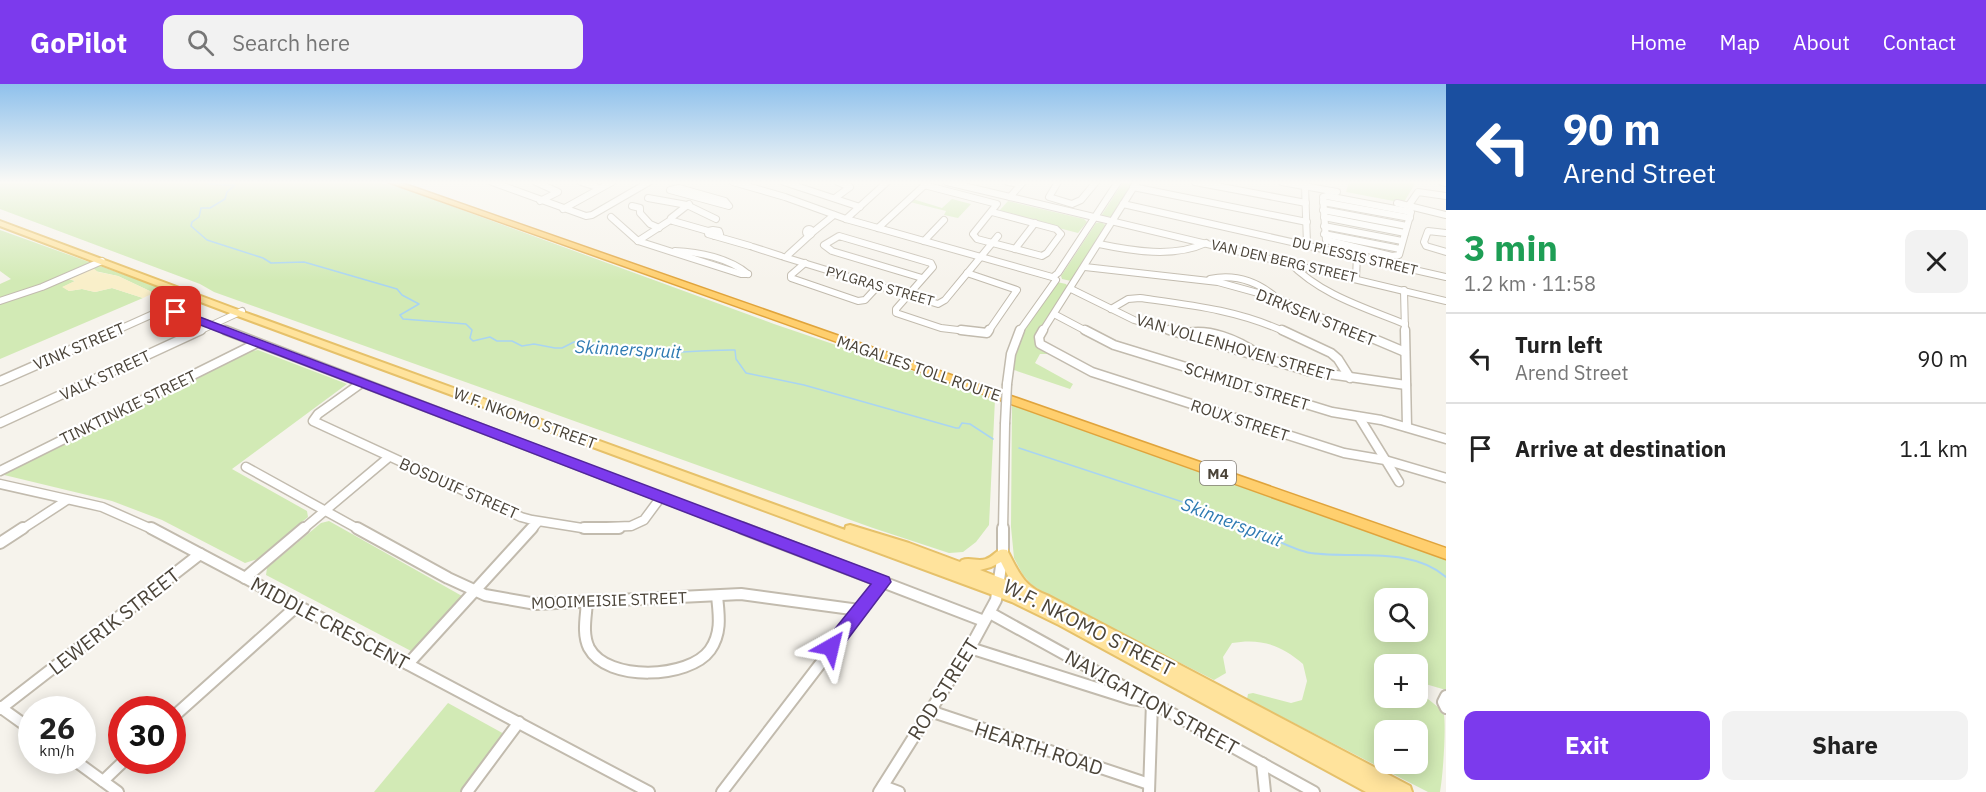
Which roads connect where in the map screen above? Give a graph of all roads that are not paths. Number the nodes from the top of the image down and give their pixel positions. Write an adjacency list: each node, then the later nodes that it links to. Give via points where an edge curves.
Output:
1 (486, 215): 104 (highway, MAGALIES TOLL ROUTE / M4)
2 (493, 215): 101 (highway, MAGALIES TOLL ROUTE / M4)
3 (642, 215): 32 (street)
4 (677, 215): 24 (street)
5 (708, 215): 22 (street)
6 (834, 215): 23 (street, VAN VOLLENHOVEN STREET); 51 (street)
7 (851, 215): 23 (street)
8 (892, 215): 33 (street)
9 (989, 215): 41 (street, via 972,236)
10 (1003, 215): 29 (street)
11 (1082, 215): 20 (street, VAN DEN BERG STREET)
12 (1096, 215): 20 (street)
13 (1116, 215): 26 (street)
14 (1174, 215): 44 (street, DU PLESSIS STREET)
15 (1275, 215): 27 (street)
16 (1307, 215): 27 (street)
17 (1349, 215): 31 (street)
18 (1411, 215): 31 (street)
19 (611, 217): 38 (street)
20 (1094, 218): 26 (street, VAN DEN BERG STREET); 63 (street)
21 (1324, 218): 30 (street); 34 (street)
22 (716, 219)
23 (846, 219): 33 (street, VAN VOLLENHOVEN STREET)
24 (672, 220): 32 (street); 45 (street, PYLGRAS STREET, via 717,230 718,235)
25 (944, 220): 39 (street)
26 (1111, 222): 42 (street, VAN DEN BERG STREET); 43 (street)
27 (1307, 222): 44 (street)
28 (0, 223): 55 (main road, W.F. NKOMO STREET)
29 (1035, 224): 46 (street); 53 (street, via 1061,234)
30 (1324, 226): 36 (street); 40 (street)
31 (1407, 226): 34 (street)
32 (659, 228): 38 (street)
33 (878, 228): 39 (street, VAN VOLLENHOVEN STREET)
34 (1405, 233): 40 (street)
35 (1446, 233): 50 (street, via 1428,231 1424,242)
36 (1324, 234): 47 (street); 52 (street, via 1329,242)
37 (998, 236): 41 (street)
38 (638, 241): 49 (street)
39 (924, 241): 54 (street, VAN VOLLENHOVEN STREET)
40 (1402, 241): 47 (street)
41 (993, 243): 46 (street); 54 (street)
42 (1206, 243): 43 (street, via 1178,252); 56 (street, VAN DEN BERG STREET)
43 (1099, 244): 58 (street)
44 (1307, 244): 52 (street, DU PLESSIS STREET)
45 (753, 246): 48 (street, PYLGRAS STREET)
46 (1015, 249): 53 (street)
47 (1400, 249): 52 (street, via 1395,256)
48 (767, 251): 51 (street, PYLGRAS STREET)
49 (671, 252): 49 (street, via 741,274 748,274 690,251)
50 (1446, 252)
51 (786, 254): 57 (street, PYLGRAS STREET)
52 (1359, 254): 60 (street, DU PLESSIS STREET); 62 (street)
53 (1044, 256)
54 (980, 257): 59 (street, PYLGRAS STREET); 63 (street, VAN VOLLENHOVEN STREET)
55 (102, 261): 68 (street); 72 (main road, W.F. NKOMO STREET)
56 (1289, 262): 62 (street, VAN DEN BERG STREET); 74 (street, via 1318,288)
57 (805, 263): 64 (street, PYLGRAS STREET); 64 (street, via 791,278 858,301 865,300)
58 (1085, 267): 65 (street); 77 (street, DIRKSEN STREET, via 1206,280 1276,298)
59 (967, 273): 67 (street, PYLGRAS STREET, via 941,303); 67 (street, via 1017,290 987,333 941,328 898,314 895,311)
60 (1446, 277)
61 (922, 278): 61 (street, via 832,251 824,245 839,236 927,261 933,267); 67 (street)
62 (1356, 278): 66 (street, VAN DEN BERG STREET)
63 (1054, 279): 65 (street, VAN VOLLENHOVEN STREET); 81 (street, via 1013,343)
64 (878, 286): 67 (street, PYLGRAS STREET)
65 (1072, 287): 70 (street, VAN VOLLENHOVEN STREET); 73 (street)
66 (1404, 290): 69 (street, VAN DEN BERG STREET); 74 (street)
67 (907, 296)
68 (0, 301)
69 (1446, 301)
70 (1111, 309): 78 (street, VAN VOLLENHOVEN STREET, via 1134,320 1314,373); 78 (street, via 1125,300 1140,298 1221,309 1264,322 1333,354)
71 (158, 312): 75 (street, NAVIGATION STREET, via 170,310); 79 (street, VINK STREET)
72 (240, 312): 75 (street, VALK STREET); 96 (main road, W.F. NKOMO STREET)
73 (1054, 315): 83 (street, SCHMIDT STREET, via 1114,345 1321,409); 88 (street, ROUX STREET, via 1039,337 1040,344 1092,372 1338,452)
74 (1405, 324): 77 (street)
75 (212, 326): 76 (street, NAVIGATION STREET); 84 (street, VALK STREET)
76 (257, 343): 80 (street, NAVIGATION STREET); 90 (street, TINKTINKIE STREET)
77 (1405, 352): 82 (street)
78 (1350, 378): 82 (street, VAN VOLLENHOVEN STREET)
79 (0, 381)
80 (360, 384): 87 (street, BOSDUIF STREET, via 318,414 313,422); 94 (street, NAVIGATION STREET)
81 (1007, 384): 102 (street, ROD STREET, bridge)
82 (1406, 385): 85 (street)
83 (1359, 417): 85 (street, SCHMIDT STREET); 88 (street)
84 (0, 423)
85 (1407, 427): 86 (street, SCHMIDT STREET)
86 (1446, 439)
87 (389, 457): 97 (street); 98 (street, BOSDUIF STREET)
88 (1385, 460): 91 (street, ROUX STREET); 92 (street)
89 (246, 467): 97 (street, MOOIMEISIE STREET)
90 (0, 471)
91 (1446, 478)
92 (1399, 482)
93 (2, 487): 95 (street, MIDDLE CRESCENT)
94 (662, 497): 98 (street, BOSDUIF STREET, via 644,519 632,526 594,528); 106 (street, NAVIGATION STREET)
95 (67, 500): 99 (street); 103 (street, MIDDLE CRESCENT, via 119,513)
96 (758, 502): 100 (main road, W.F. NKOMO STREET); 107 (main road, W.F. NKOMO STREET)
97 (325, 511): 105 (street); 108 (street, MOOIMEISIE STREET)
98 (538, 522): 108 (street)
99 (0, 543)
100 (905, 546): 102 (main road, via 978,566); 107 (main road, W.F. NKOMO STREET)
101 (1446, 549)
102 (1003, 553): 107 (street, ROD STREET); 110 (main road, via 1014,577)
103 (200, 554): 105 (street, MIDDLE CRESCENT); 120 (street, LEWERIK STREET)
104 (1446, 554)
105 (245, 578): 112 (street, MIDDLE CRESCENT)
106 (883, 582): 113 (street); 114 (street, NAVIGATION STREET)
107 (999, 587): 110 (main road, W.F. NKOMO STREET); 114 (street, ROD STREET); 138 (main road, W.F. NKOMO STREET)
108 (474, 591): 111 (street, MOOIMEISIE STREET, via 536,604); 116 (street)
109 (717, 596): 111 (street, MOOIMEISIE STREET); 111 (street, via 719,628 712,646 697,663 677,670 622,671 605,665 594,656 586,641); 113 (street, MOOIMEISIE STREET, via 753,595)
110 (1036, 597): 139 (main road, W.F. NKOMO STREET)
111 (587, 602)
112 (297, 606): 116 (street, MIDDLE CRESCENT); 119 (street)
113 (859, 610): 134 (street)
114 (987, 617): 115 (street, ROD STREET); 118 (street, NAVIGATION STREET)
115 (970, 648): 118 (street, via 1131,699); 122 (street, ROD STREET)
116 (408, 664): 124 (street, MIDDLE CRESCENT)
117 (1446, 696): 121 (street)
118 (1152, 702): 125 (street, NAVIGATION STREET); 129 (street)
119 (186, 705)
120 (0, 708): 123 (street)
121 (1446, 708)
122 (930, 711): 129 (street, HEARTH ROAD); 130 (street, ROD STREET)
123 (18, 720)
124 (519, 722): 132 (street); 133 (street, MIDDLE CRESCENT)
125 (1262, 763): 136 (street); 137 (street, NAVIGATION STREET)
126 (93, 774): 128 (street)
127 (110, 774): 128 (street)
128 (103, 781): 131 (street)
129 (1149, 788)
130 (881, 789): 135 (street)
131 (118, 792)
132 (467, 792)
133 (649, 792)
134 (722, 792)
135 (899, 792)
136 (1265, 792)
137 (1314, 792)
138 (1382, 792)
139 (1404, 792)

